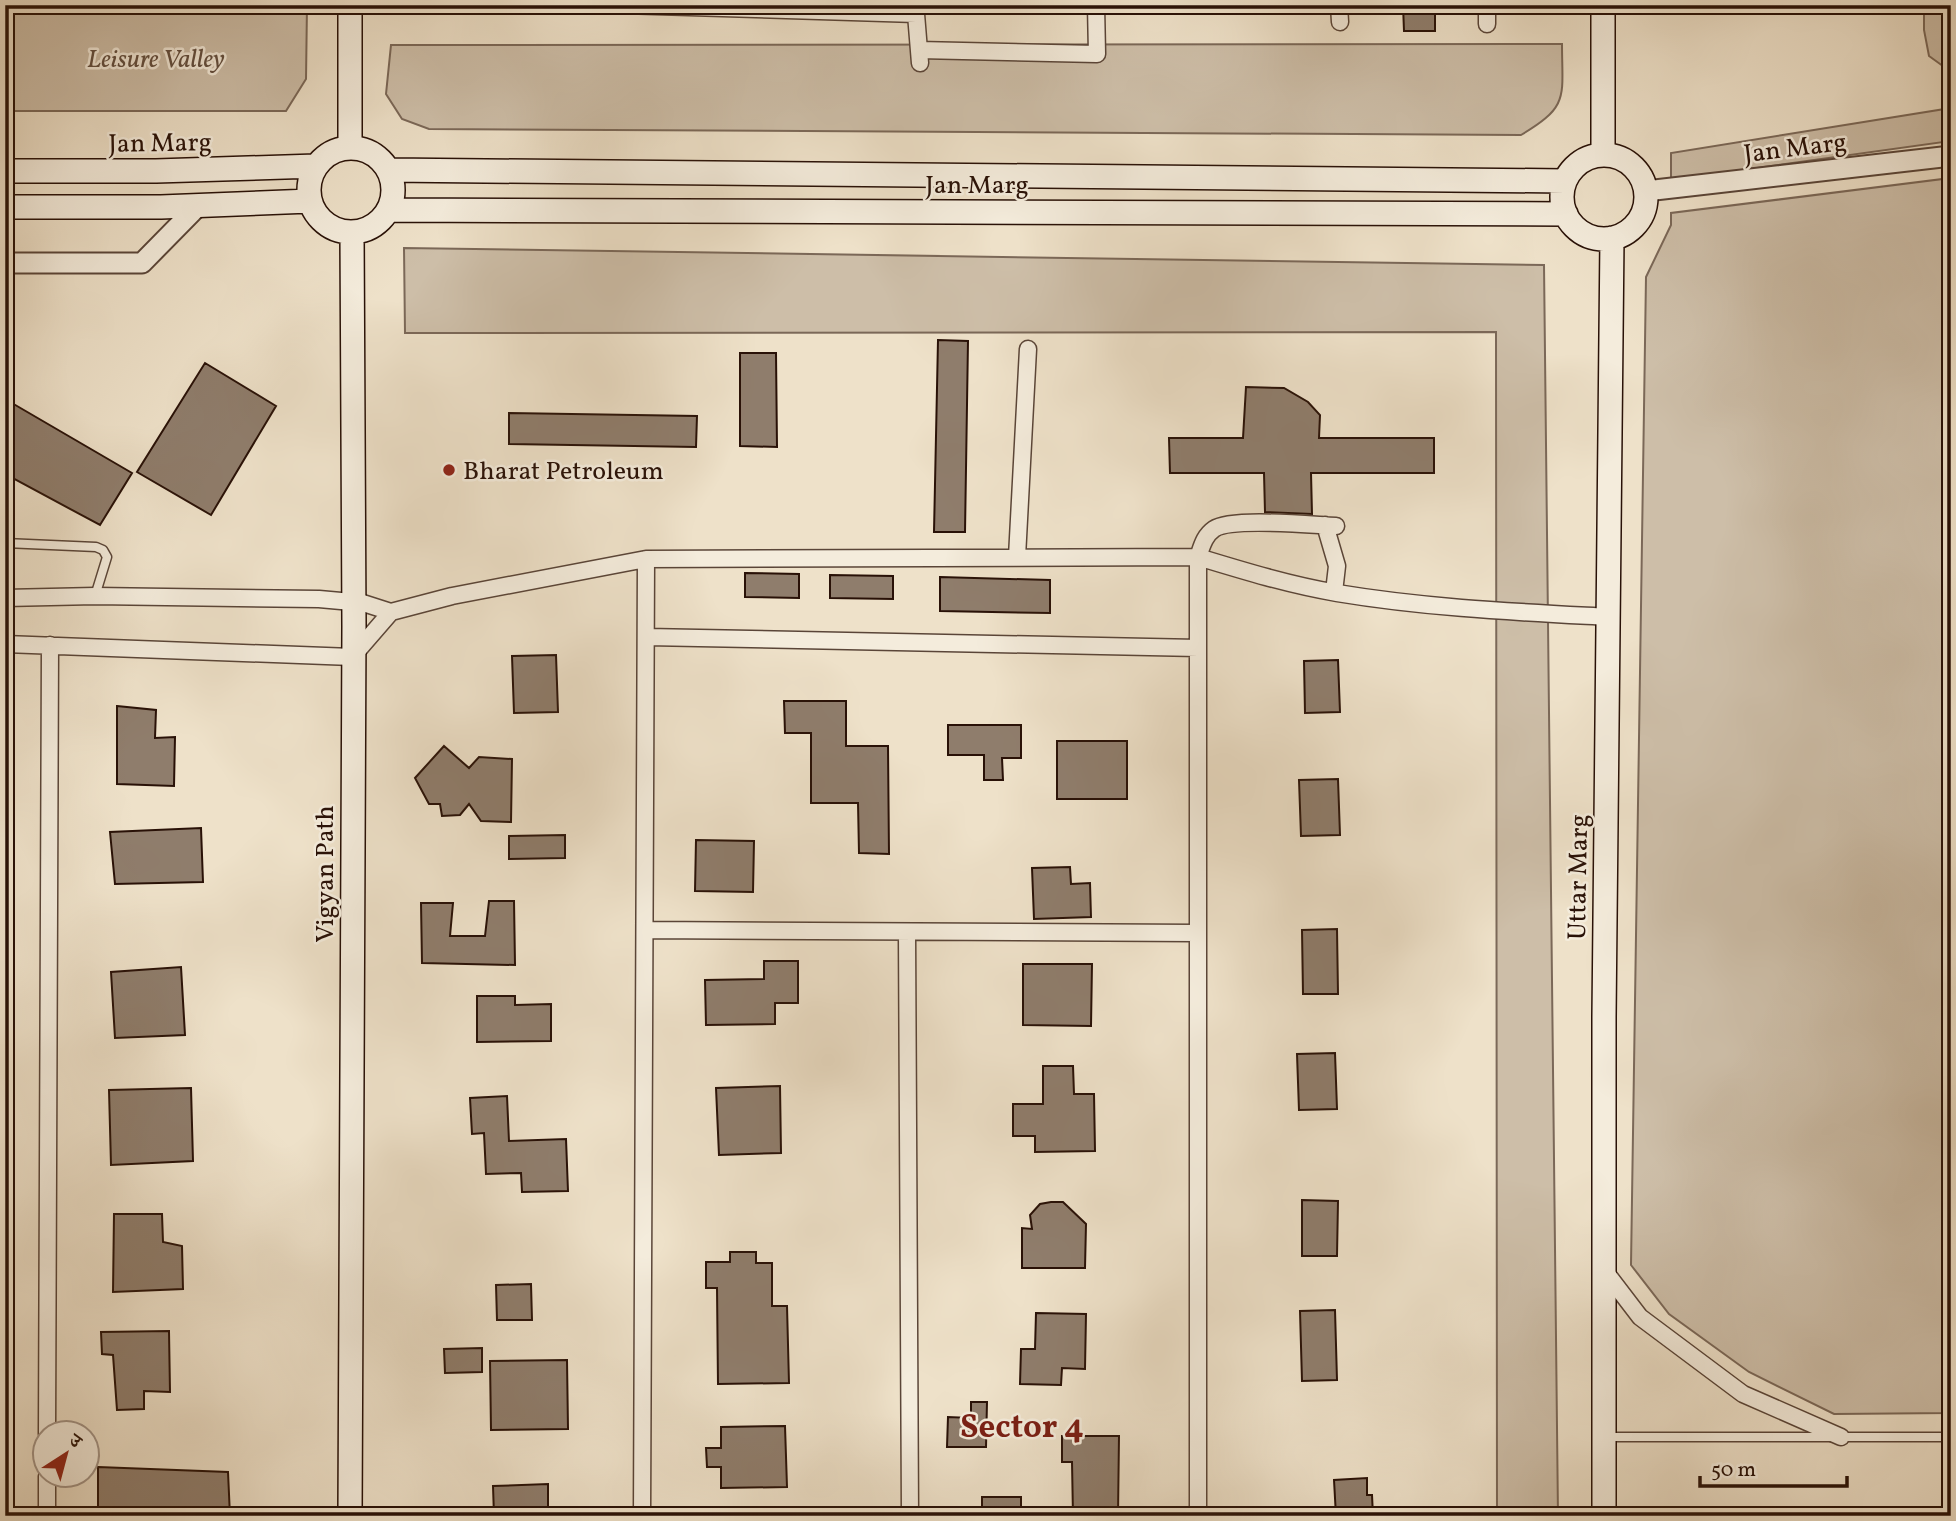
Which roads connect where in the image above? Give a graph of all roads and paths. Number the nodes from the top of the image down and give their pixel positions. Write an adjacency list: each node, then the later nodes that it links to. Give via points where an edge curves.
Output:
1 (350, 5): 10 (main road)
2 (622, 5): 7 (street)
3 (1096, 5): 7 (street, via 1097,54 920,57)
4 (1339, 5): 8 (street)
5 (1487, 5): 9 (street)
6 (1603, 5): 11 (main road)
7 (916, 9)
8 (1340, 22)
9 (1487, 24)
10 (350, 147): 13 (main road, via 336,150); 14 (main road, via 365,149)
11 (1603, 154): 16 (main road, via 1573,167); 17 (main road, via 1633,166)
12 (1951, 156): 17 (street, Jan Marg)
13 (316, 166): 15 (main road, Jan Marg); 18 (main road)
14 (389, 170): 16 (main road, Jan Marg); 21 (main road, via 394,188)
15 (5, 171)
16 (1565, 181): 22 (main road, via 1562,198)
17 (1646, 191): 24 (main road, via 1645,210 1635,226)
18 (310, 201): 19 (main road); 23 (main road, via 322,220 335,229)
19 (199, 205): 20 (main road); 25 (street, via 142,263)
20 (5, 207)
21 (388, 210): 22 (main road, Jan Marg); 23 (main road, via 376,224)
22 (1566, 214): 24 (main road, via 1575,228 1589,236)
23 (352, 232): 34 (main road, Vigyan Path)
24 (1612, 238): 36 (main road, Uttar Marg)
25 (5, 263)
26 (1028, 349): 28 (street)
27 (5, 542): 32 (lane, via 103,550 107,556)
28 (1017, 557): 29 (street); 30 (street)
29 (1198, 557): 31 (street); 31 (street, via 1206,536 1217,526 1243,522 1330,526 1337,566); 40 (street)
30 (646, 559): 35 (street); 37 (street)
31 (1335, 592): 36 (street, via 1461,609)
32 (94, 596): 33 (street); 34 (street)
33 (5, 598)
34 (354, 603): 35 (street); 41 (main road, Vigyan Path)
35 (391, 612): 41 (street)
36 (1608, 617): 45 (main road, Uttar Marg)
37 (647, 637): 40 (street); 42 (street)
38 (5, 644): 39 (street)
39 (50, 645): 41 (street); 46 (street)
40 (1198, 648): 44 (street)
41 (352, 657): 52 (main road, Vigyan Path)
42 (645, 930): 43 (street); 53 (street)
43 (907, 932): 44 (street); 54 (street)
44 (1198, 933): 55 (street)
45 (1604, 1270): 47 (main road, Uttar Marg); 48 (street, via 1640,1317 1743,1394)
46 (47, 1420)
47 (1603, 1437): 48 (lane); 56 (main road, Uttar Marg)
48 (1841, 1437): 49 (lane)
49 (1951, 1437)
50 (47, 1490): 51 (street)
51 (47, 1516)
52 (350, 1516)
53 (642, 1516)
54 (910, 1516)
55 (1198, 1516)
56 (1604, 1516)

